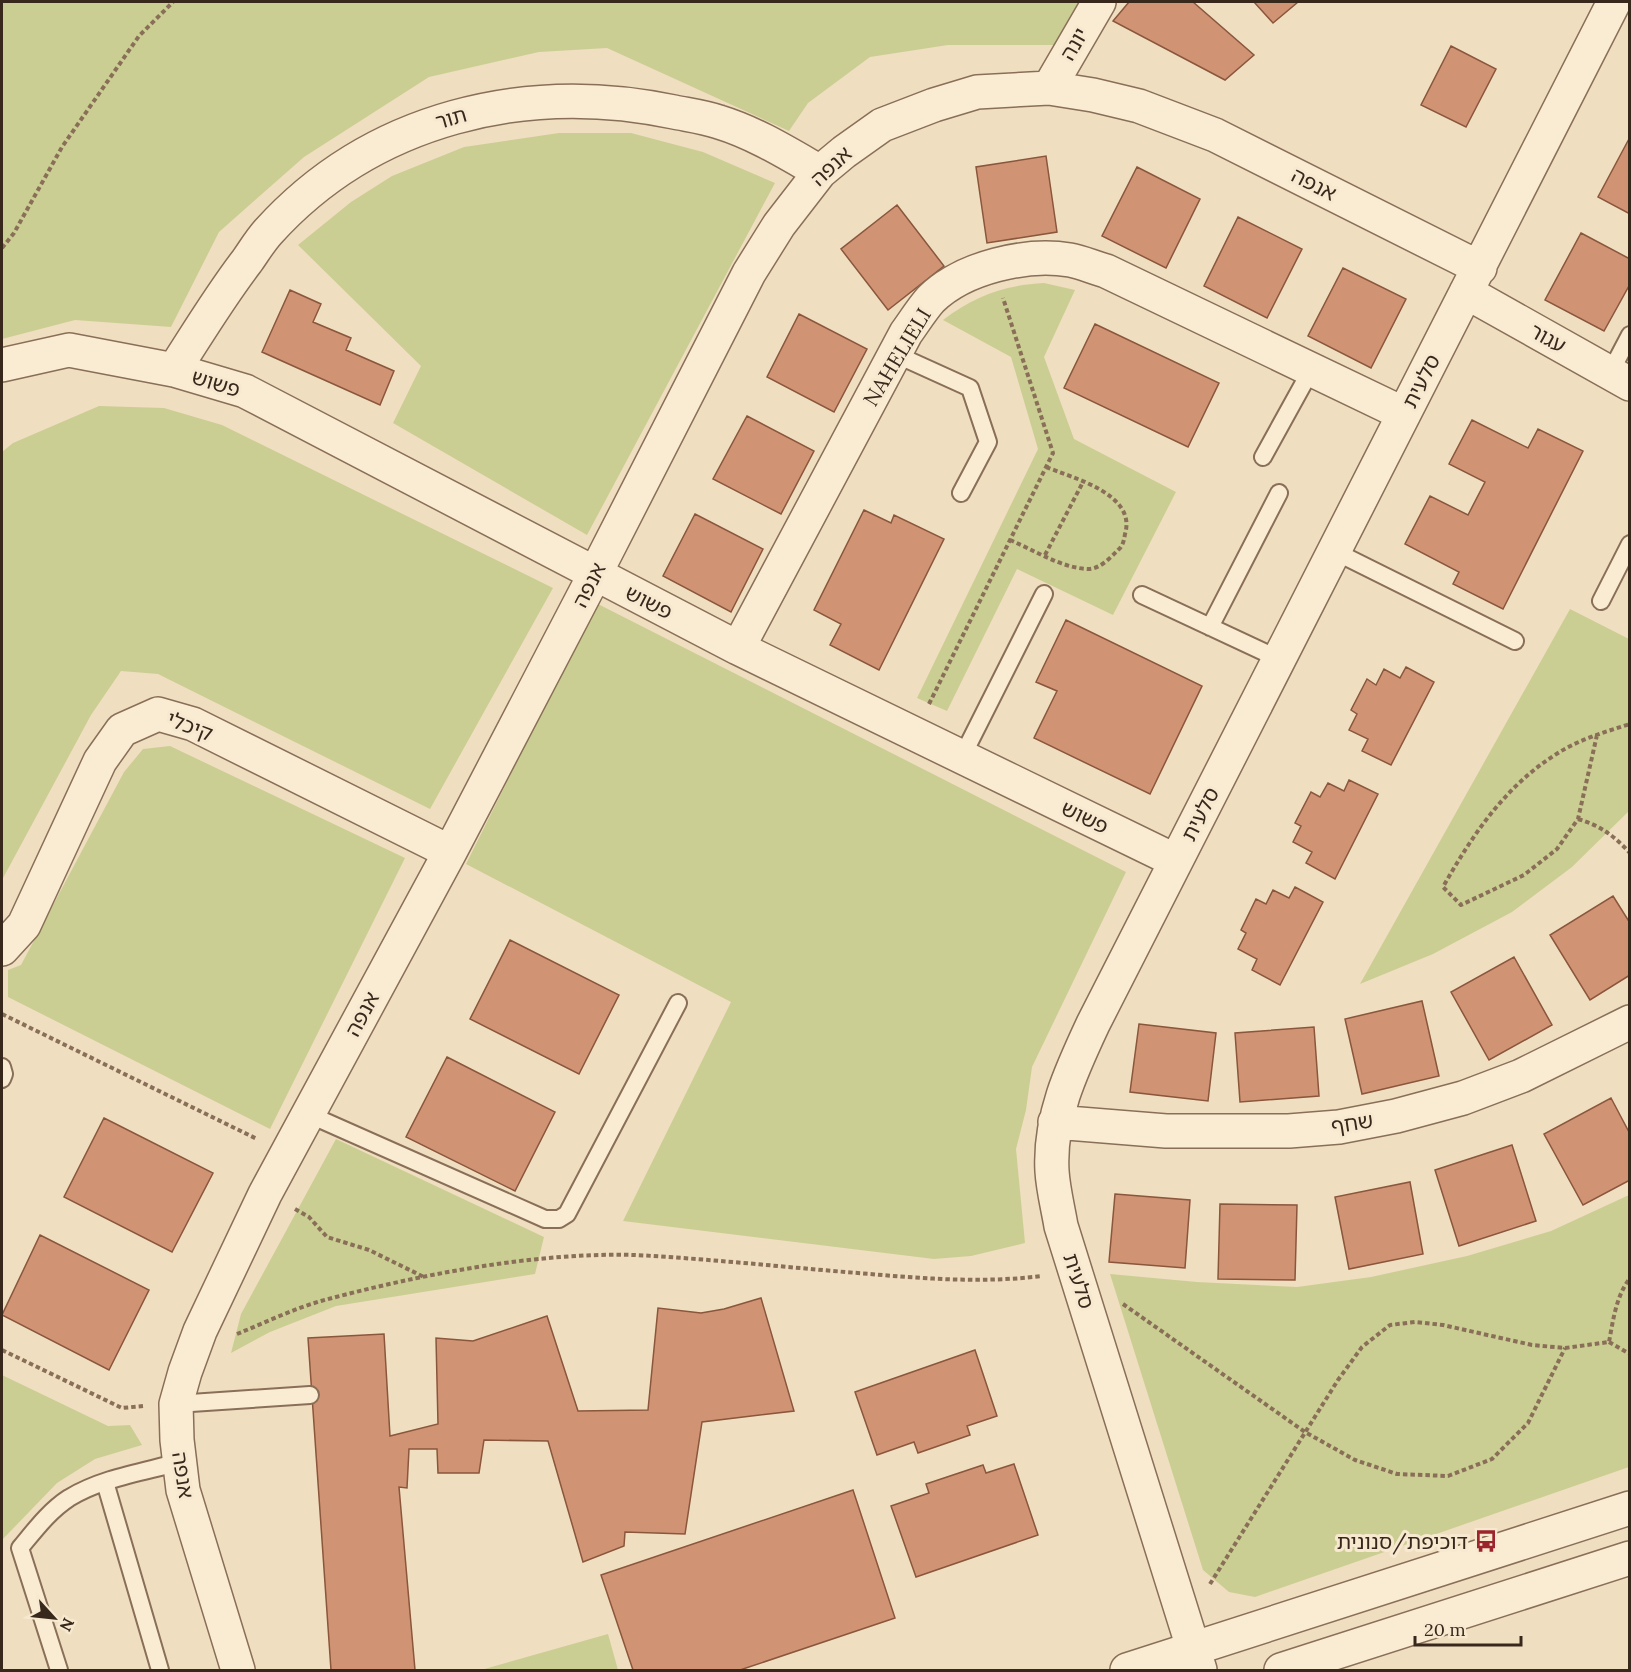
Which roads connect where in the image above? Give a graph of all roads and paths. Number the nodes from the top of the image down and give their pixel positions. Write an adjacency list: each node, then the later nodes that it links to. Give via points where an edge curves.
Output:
1 (173, 2): 6 (path, via 139,36 62,147)
2 (1099, 2): 4 (street, יונה)
3 (1614, 2): 8 (street, סלעית)
4 (1049, 88): 5 (street, אנפה, via 977,92 934,105 882,125); 8 (street, אנפה, via 1139,106 1215,135)
5 (820, 172): 12 (street, תור, via 770,142 719,122 646,106 597,101 547,102 489,108 427,125 350,164 314,189 268,232 220,296); 25 (street, אנפה, via 779,225 749,273)
6 (2, 248)
7 (993, 266): 10 (street, NAHELIELI, via 960,279 932,298); 13 (street, NAHELIELI, via 1045,258 1072,260 1106,272); 17 (path, via 1053,453)
8 (1473, 280): 14 (street, עגור); 15 (street, סלעית)
9 (1629, 335): 14 (lane)
10 (895, 354): 19 (lane, via 970,388 988,442); 31 (street, NAHELIELI)
11 (7, 363): 12 (street, פשוש, via 69,350)
12 (174, 370): 25 (street, פשוש, via 245,391)
13 (1311, 370): 15 (street, NAHELIELI); 16 (lane)
14 (1620, 378)
15 (1404, 414): 23 (street, סלעית)
16 (1263, 457)
17 (1046, 467): 18 (path); 21 (path)
18 (1083, 482): 24 (path); 24 (path, via 1107,492 1123,508 1128,525 1122,547 1105,563 1090,569)
19 (961, 493)
20 (1280, 493): 29 (lane)
21 (1010, 540): 24 (path); 34 (path)
22 (1629, 544): 28 (lane)
23 (1334, 551): 30 (lane); 32 (street, סלעית)
24 (1045, 555)
25 (595, 574): 31 (street, פשוש); 38 (street, אנפה)
26 (1044, 594): 36 (lane)
27 (1142, 595): 29 (lane)
28 (1601, 601)
29 (1210, 627): 32 (lane)
30 (1515, 641)
31 (738, 648): 34 (street, פשוש)
32 (1279, 658): 40 (street, סלעית)
33 (1629, 724): 35 (path)
34 (915, 734): 36 (street, פשוש)
35 (1597, 735): 37 (path); 37 (path, via 1559,752 1521,779 1493,810 1443,888 1461,905 1524,875 1557,849)
36 (962, 757): 40 (street, פשוש)
37 (1578, 819): 39 (path, via 1597,825)
38 (450, 852): 41 (street, קיכלי, via 193,724 158,714 122,730 100,761 24,925); 47 (street, אנפה)
39 (1629, 853)
40 (1176, 861): 48 (street, סלעית, via 1067,1080)
41 (2, 949)
42 (678, 1003): 47 (lane, via 567,1214 559,1220 545,1219)
43 (2, 1014): 49 (path)
44 (1629, 1022): 48 (street, שחף, via 1521,1076 1463,1098 1339,1127 1166,1131)
45 (2, 1067): 46 (lane)
46 (2, 1079)
47 (308, 1114): 49 (street, אנפה)
48 (1055, 1122): 51 (street, סלעית, via 1052,1171 1061,1226)
49 (287, 1154): 50 (street, אנפה)
50 (265, 1194): 52 (path, via 309,1217 327,1238 369,1250); 60 (street, אנפה, via 200,1331)
51 (1076, 1271): 52 (path, via 986,1280 920,1278 634,1255 508,1262); 61 (path); 66 (street, סלעית)
52 (425, 1277): 54 (path, via 319,1302)
53 (1629, 1278): 55 (path, via 1613,1317)
54 (228, 1340)
55 (1609, 1342): 56 (path); 58 (path)
56 (1565, 1348): 61 (path, via 1532,1346 1443,1325 1390,1325 1362,1347); 61 (path, via 1528,1423 1492,1459 1448,1476 1397,1474 1355,1460)
57 (2, 1350): 60 (path, via 122,1408)
58 (1629, 1354)
59 (310, 1395): 60 (lane)
60 (177, 1404): 62 (street, אנפה)
61 (1305, 1432): 66 (path)
62 (180, 1462): 63 (lane); 69 (street, אנפה, via 183,1490)
63 (105, 1482): 67 (lane, via 68,1499 42,1521 20,1548); 68 (lane)
64 (1629, 1508): 66 (street)
65 (1629, 1558): 71 (street)
66 (1193, 1648): 70 (street)
67 (59, 1671)
68 (160, 1671)
69 (238, 1671)
70 (1127, 1671)
71 (1281, 1671)

